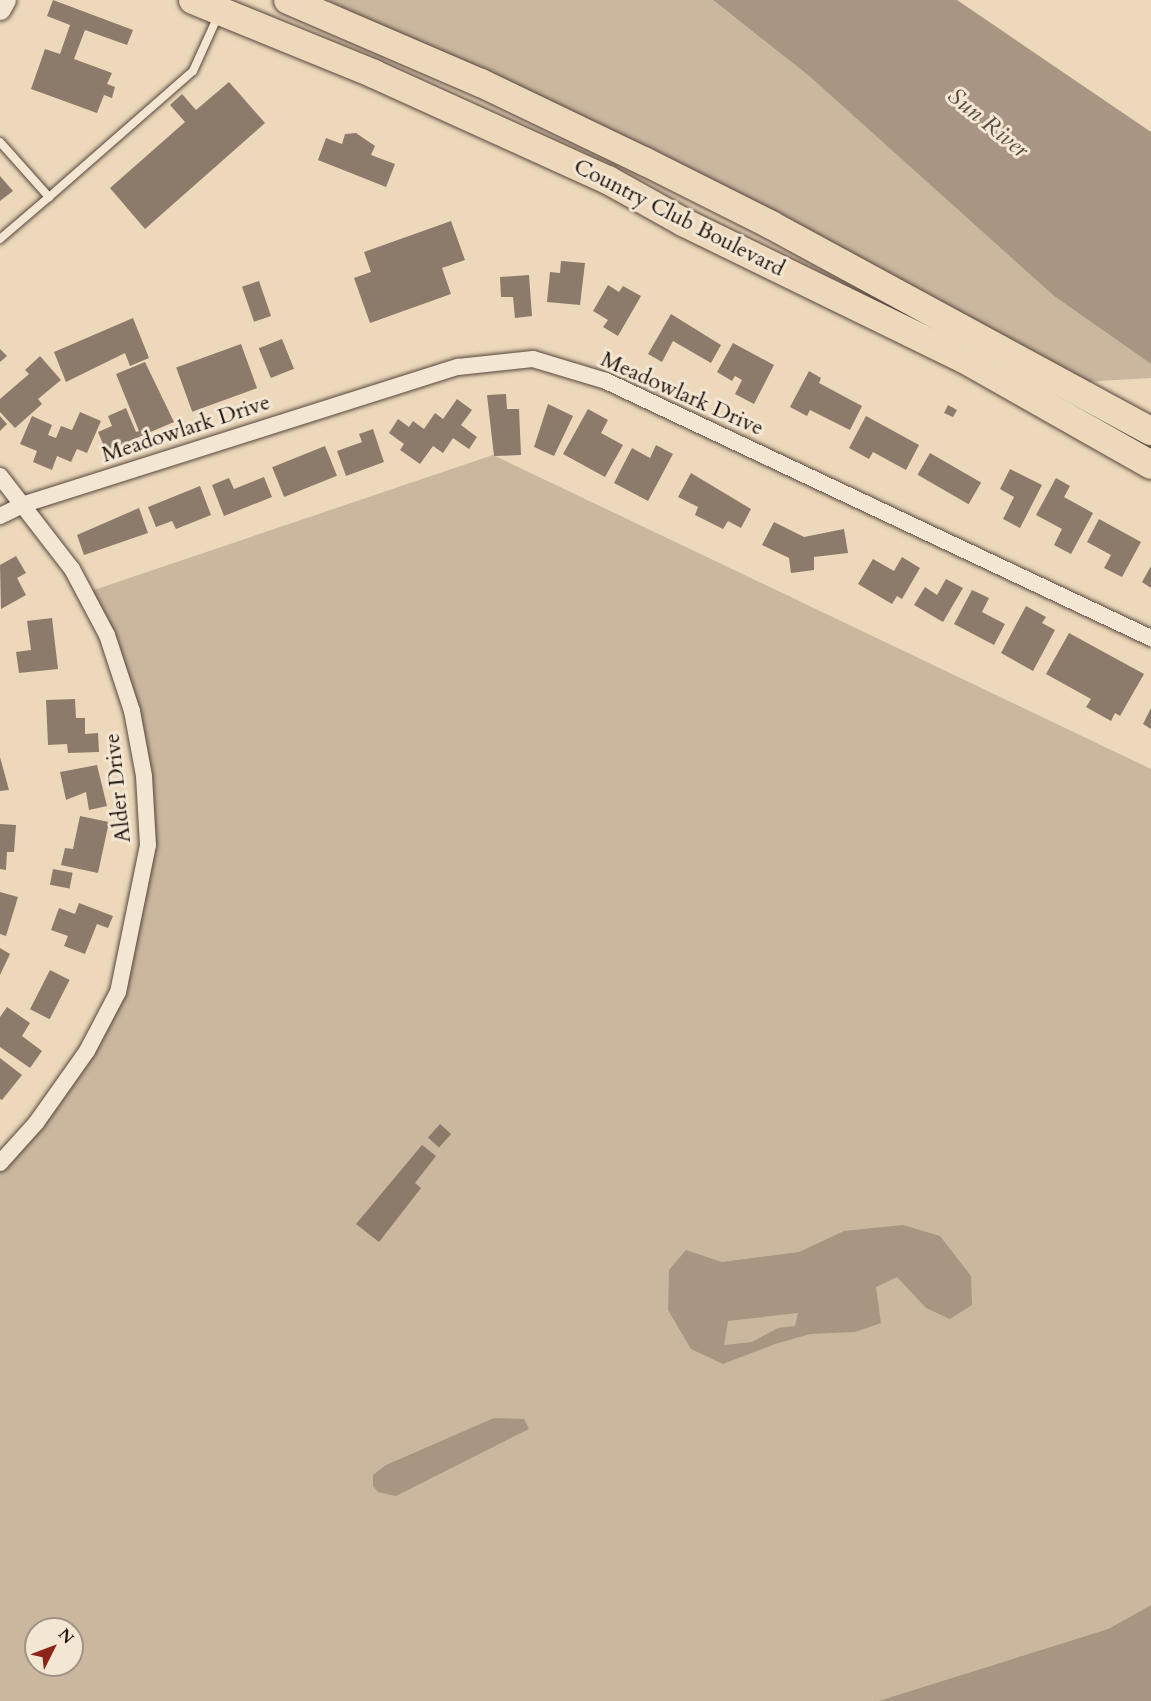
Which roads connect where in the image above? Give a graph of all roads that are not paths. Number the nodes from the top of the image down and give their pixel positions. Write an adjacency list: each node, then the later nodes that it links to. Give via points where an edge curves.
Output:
1 (5, 0): 4 (street)
2 (193, 0): 5 (highway, Country Club Boulevard)
3 (288, 0): 9 (highway, Country Club Boulevard, via 481,83 644,161 771,225)
4 (0, 9)
5 (221, 11): 7 (lane, via 193,71); 10 (highway, Country Club Boulevard, via 608,180 683,222 964,359)
6 (0, 142): 7 (lane)
7 (49, 197): 8 (lane)
8 (0, 239)
9 (1151, 431)
10 (1151, 465)
11 (0, 476): 12 (street, Alder Drive)
12 (25, 504): 13 (street, Meadowlark Drive); 14 (street, Meadowlark Drive, via 458,367 533,359 606,381); 15 (street, Alder Drive, via 72,568 107,635 132,711 144,776 148,845 118,992 87,1051 36,1123)
13 (0, 516)
14 (1151, 638)
15 (0, 1163)

